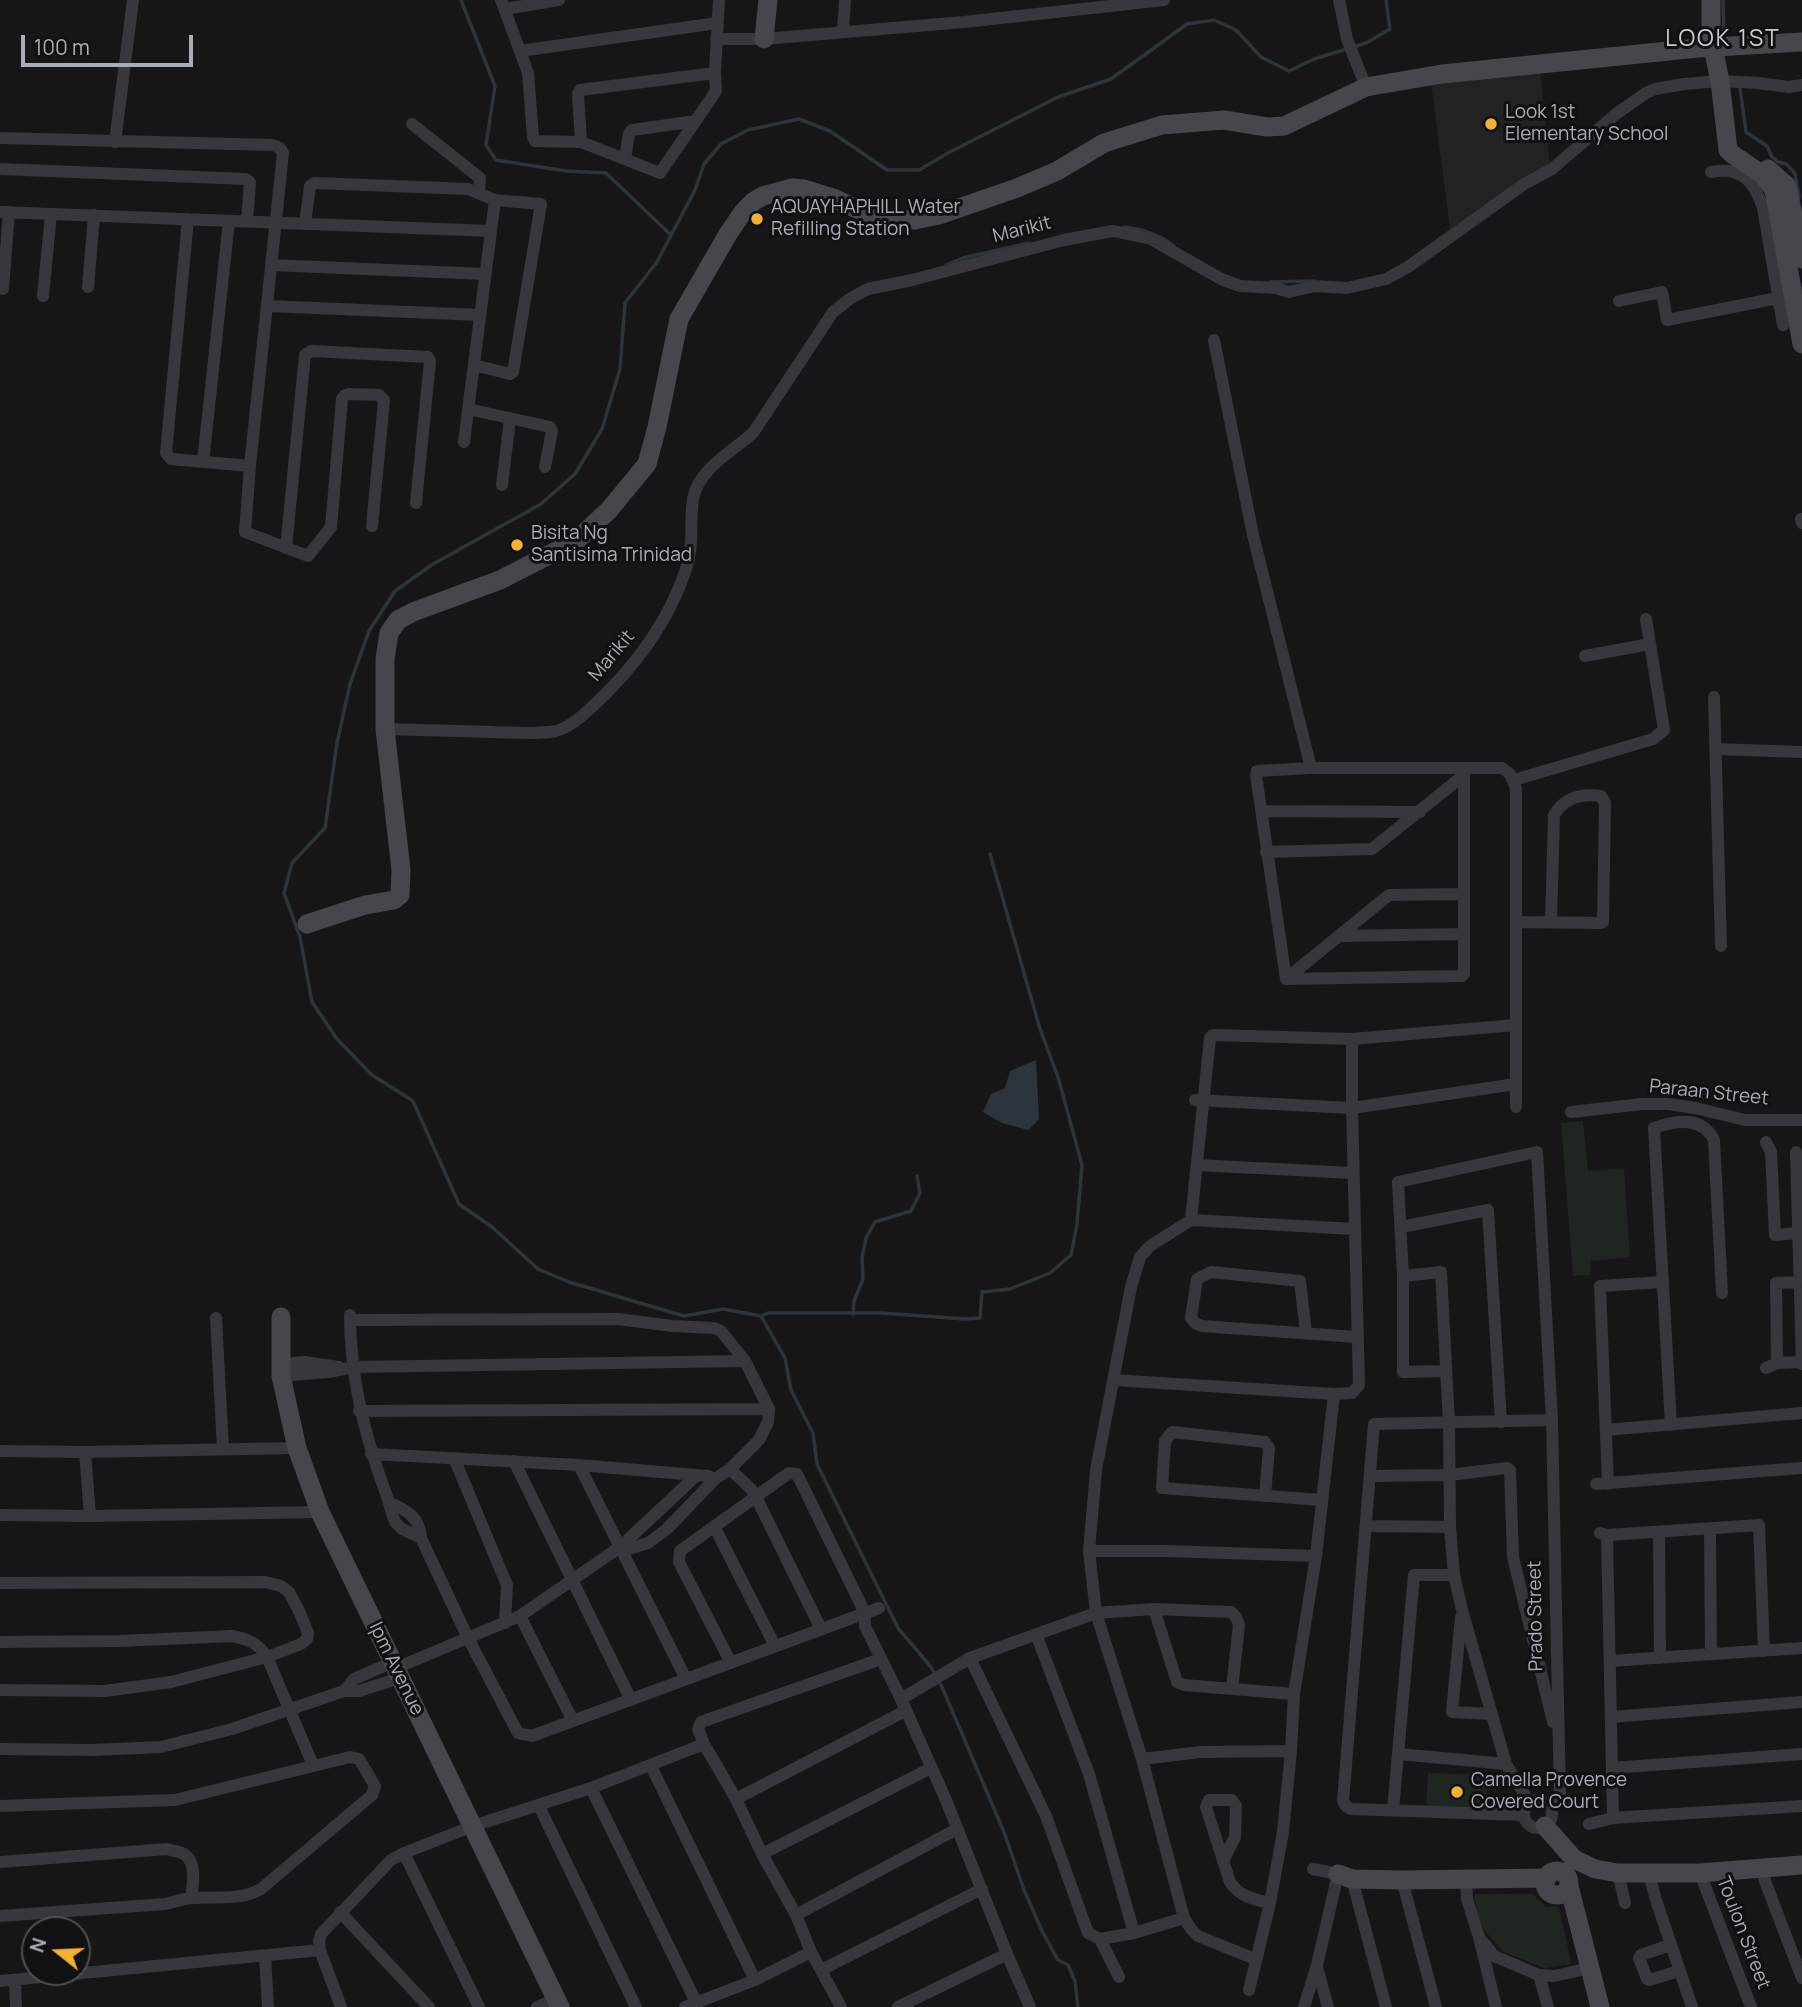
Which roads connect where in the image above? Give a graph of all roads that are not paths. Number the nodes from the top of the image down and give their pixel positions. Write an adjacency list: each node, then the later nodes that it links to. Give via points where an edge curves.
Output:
1 (132, 0): 24 (street)
2 (559, 0): 9 (street)
3 (719, 0): 10 (street)
4 (768, 0): 13 (street)
5 (845, 0): 11 (street)
6 (1156, 0): 11 (street)
7 (1339, 0): 20 (street, via 1347,39)
8 (1711, 0): 15 (street)
9 (503, 4): 16 (street)
10 (718, 23): 12 (street); 16 (street)
11 (843, 32): 13 (street)
12 (716, 39): 13 (street); 17 (street)
13 (764, 39)
14 (1802, 42): 15 (street)
15 (1716, 44): 18 (street); 20 (street, via 1442,74)
16 (520, 51): 25 (street, via 528,73 535,141)
17 (715, 73): 21 (street, via 716,91); 25 (street, via 580,90)
18 (1726, 82): 19 (street, Marikit); 27 (street); 41 (street, via 1737,144 1787,186); 69 (street, Marikit, via 1684,84 1646,93 1552,169 1386,279 1347,288 1314,286 1289,292 1240,286 1152,239 1113,231 869,289 833,312 753,433 715,464 697,486 692,549 685,574 644,651 616,685 556,731)
19 (1802, 85)
20 (1366, 87): 69 (street, via 1284,126 1224,120 1162,125 1131,134 1017,188 915,220 868,214 804,189 792,188 754,201 728,234 679,319 647,464 576,541 500,580 398,620 389,633 385,659)
21 (696, 121): 26 (street, via 632,130); 26 (street, via 660,173)
22 (412, 124): 30 (street, via 480,178)
23 (0, 138): 24 (street)
24 (116, 142): 38 (street, via 280,148)
25 (581, 142): 26 (street)
26 (625, 159)
27 (1727, 159): 29 (street); 47 (street, via 1758,193); 53 (street, via 1732,154 1763,175 1774,190)
28 (0, 169): 37 (street, via 246,179 250,182)
29 (1711, 172)
30 (479, 193): 31 (street); 39 (street, via 315,183 310,186)
31 (495, 200): 40 (street); 54 (street, via 542,206 513,372)
32 (5, 212): 33 (street); 45 (street)
33 (51, 214): 34 (street); 46 (street)
34 (94, 215): 35 (street); 44 (street)
35 (188, 219): 36 (street); 58 (street, via 166,453 171,459)
36 (229, 221): 37 (street); 58 (street)
37 (247, 222): 38 (street)
38 (275, 223): 39 (street); 42 (street)
39 (305, 224): 40 (street)
40 (491, 231): 43 (street)
41 (1802, 259)
42 (271, 265): 43 (street); 49 (street)
43 (485, 274): 50 (street)
44 (88, 287)
45 (3, 289)
46 (43, 296)
47 (1778, 298): 48 (street, via 1667,320 1662,292 1635,305); 51 (street)
48 (1619, 301)
49 (267, 306): 50 (street); 59 (street)
50 (480, 316): 54 (street)
51 (1783, 325)
52 (1214, 341): 72 (street, via 1253,535)
53 (1802, 344)
54 (474, 365): 55 (street)
55 (468, 409): 56 (street); 57 (street)
56 (510, 419): 60 (street, via 552,428); 61 (street)
57 (464, 442)
58 (203, 462): 59 (street)
59 (250, 466): 64 (street, via 244,532)
60 (545, 467)
61 (502, 485)
62 (416, 503): 64 (street, via 428,357 310,351 305,355)
63 (372, 526): 64 (street, via 384,400 379,395 349,394 342,399 331,527 308,556)
64 (286, 548)
65 (1646, 619): 66 (street)
66 (1650, 644): 67 (street); 74 (street, via 1664,730 1660,735)
67 (1585, 656)
68 (1714, 697): 70 (street)
69 (385, 729): 81 (street, via 400,895)
70 (1715, 749): 71 (street); 84 (street)
71 (1802, 752)
72 (1311, 768): 73 (street); 75 (street, via 1257,771)
73 (1464, 772): 74 (street, via 1502,768); 76 (street); 78 (street)
74 (1514, 780): 79 (street)
75 (1261, 811): 76 (street); 77 (street)
76 (1420, 812): 77 (street, via 1372,849)
77 (1266, 852): 85 (street)
78 (1464, 894): 82 (street); 83 (street, via 1389,895)
79 (1516, 922): 80 (street); 86 (street)
80 (1551, 922): 80 (street, via 1554,815 1567,800 1601,796 1605,803 1604,919)
81 (307, 924)
82 (1464, 934): 83 (street); 85 (street, via 1464,974 1460,977)
83 (1340, 936): 85 (street)
84 (1721, 946)
85 (1286, 979)
86 (1516, 1025): 87 (street); 88 (street)
87 (1352, 1039): 89 (street, via 1213,1035); 91 (street)
88 (1516, 1084): 90 (street); 91 (street)
89 (1199, 1100): 91 (street); 95 (street)
90 (1517, 1107)
91 (1352, 1108): 96 (street)
92 (1570, 1112): 93 (street, Paraan Street, via 1668,1104 1745,1120)
93 (1802, 1120)
94 (1799, 1153): 100 (street); 100 (street, via 1768,1147 1769,1236)
95 (1197, 1165): 96 (street); 97 (street)
96 (1353, 1172): 99 (street)
97 (1191, 1220): 99 (street); 114 (street, via 1140,1257)
98 (1401, 1227): 101 (street); 119 (street, Prado Street, via 1398,1182 1537,1152); 120 (street, via 1488,1210)
99 (1354, 1229): 108 (street)
100 (1798, 1233): 103 (street)
101 (1403, 1276): 113 (street, via 1441,1272); 113 (street, via 1403,1372)
102 (1663, 1282): 104 (street, via 1654,1128 1688,1121 1704,1126 1714,1140); 122 (street); 123 (street, via 1600,1286)
103 (1800, 1282): 110 (street); 110 (street, via 1776,1283 1772,1365)
104 (1722, 1293)
105 (281, 1317): 112 (street, Ipm Avenue)
106 (216, 1318): 125 (street)
107 (1306, 1333): 107 (street, via 1195,1323 1191,1318 1197,1279 1211,1272 1300,1281); 108 (street)
108 (1357, 1337): 115 (street, via 1359,1385 1352,1393)
109 (745, 1360): 111 (street); 111 (street, via 714,1328 618,1319 350,1316); 116 (street)
110 (1802, 1363)
111 (348, 1367): 112 (street, via 304,1362); 117 (street)
112 (281, 1370): 124 (street, Ipm Avenue)
113 (1446, 1371): 121 (street)
114 (1113, 1380): 115 (street); 150 (street, via 1096,1470)
115 (1334, 1394): 140 (street)
116 (769, 1409): 117 (street); 133 (street, via 765,1432)
117 (359, 1410): 128 (street)
118 (1802, 1413): 122 (street)
119 (1552, 1420): 120 (street); 188 (street, Prado Street)
120 (1501, 1422): 121 (street)
121 (1448, 1423): 135 (street); 136 (street, via 1374,1424)
122 (1671, 1424): 123 (street)
123 (1606, 1430): 132 (street, via 1602,1484)
124 (297, 1448): 125 (street); 141 (street, Ipm Avenue)
125 (223, 1449): 127 (street)
126 (0, 1451): 127 (street)
127 (85, 1452): 143 (street)
128 (371, 1454): 129 (street); 164 (street, via 395,1522 421,1538)
129 (454, 1458): 130 (street); 161 (street, via 507,1585)
130 (514, 1461): 131 (street); 153 (street)
131 (579, 1465): 134 (street); 149 (street)
132 (1802, 1468)
133 (730, 1469): 137 (street); 139 (street)
134 (697, 1475): 137 (street); 149 (street)
135 (1449, 1475): 136 (street); 146 (street); 188 (street, via 1510,1471 1513,1558)
136 (1371, 1476): 144 (street)
137 (715, 1479): 149 (street, via 667,1529 648,1543)
138 (1265, 1496): 138 (street, via 1163,1488 1165,1441 1172,1432 1265,1442 1269,1448); 140 (street)
139 (756, 1497): 145 (street); 158 (street, via 789,1473 797,1474); 162 (street)
140 (1321, 1500): 151 (street)
141 (320, 1512): 143 (street); 176 (street, Ipm Avenue)
142 (0, 1516): 143 (street)
143 (90, 1516)
144 (1366, 1526): 146 (street); 206 (street, via 1343,1801 1351,1809)
145 (714, 1527): 166 (street); 175 (street, via 680,1551 679,1562)
146 (1450, 1527): 152 (street)
147 (1710, 1529): 148 (street); 168 (street, via 1759,1525); 169 (street)
148 (1659, 1532): 172 (street); 174 (street, via 1604,1534)
149 (621, 1549): 153 (street); 177 (street)
150 (1089, 1551): 151 (street); 159 (street)
151 (1316, 1556): 180 (street)
152 (1454, 1576): 157 (street); 192 (street, via 1415,1575)
153 (572, 1579): 160 (street); 181 (street)
154 (0, 1583): 170 (street, via 274,1583 289,1592 308,1633 302,1644)
155 (878, 1608): 158 (street)
156 (1154, 1609): 159 (street); 178 (street, via 1177,1682); 178 (street, via 1231,1612 1236,1617)
157 (1462, 1610): 185 (street); 185 (street, via 1452,1712)
158 (865, 1612): 162 (street); 173 (street, via 865,1626)
159 (1096, 1614): 163 (street); 194 (street)
160 (520, 1616): 161 (street); 187 (street)
161 (505, 1622): 164 (street)
162 (821, 1629): 166 (street)
163 (1036, 1634): 171 (street); 235 (street, via 1089,1774)
164 (468, 1638): 176 (street); 187 (street, via 518,1733 532,1737)
165 (0, 1642): 170 (street, via 232,1636 254,1643)
166 (775, 1646): 175 (street)
167 (1802, 1648): 168 (street)
168 (1764, 1651): 169 (street)
169 (1711, 1654): 172 (street)
170 (267, 1657): 179 (street, via 171,1682 105,1691); 184 (street)
171 (970, 1658): 183 (street, via 931,1681); 237 (street, via 1046,1816 1088,1933)
172 (1660, 1658): 174 (street)
173 (881, 1659): 183 (street); 189 (street, via 701,1722 698,1729)
174 (1610, 1661): 186 (street)
175 (730, 1663): 177 (street)
176 (396, 1670): 184 (street, via 354,1679 344,1691); 211 (street, Ipm Avenue)
177 (686, 1679): 181 (street)
178 (1232, 1689): 180 (street)
179 (0, 1690)
180 (1294, 1694): 191 (street)
181 (631, 1700): 187 (street)
182 (1802, 1702): 186 (street)
183 (903, 1705): 198 (street); 201 (street)
184 (289, 1710): 190 (street, via 161,1747); 196 (street)
185 (1491, 1714): 195 (street)
186 (1611, 1717): 199 (street)
187 (573, 1721)
188 (1558, 1742): 208 (street, Prado Street, via 1560,1796)
189 (704, 1744): 197 (street); 201 (street)
190 (0, 1749)
191 (1291, 1751): 194 (street, via 1200,1752); 229 (street)
192 (1399, 1754): 195 (street); 206 (street)
193 (1802, 1754): 199 (street)
194 (1142, 1759): 234 (street)
195 (1506, 1764): 202 (street)
196 (313, 1765): 203 (street, via 176,1800); 228 (street, via 359,1759 374,1786 372,1795 251,1895)
197 (651, 1766): 200 (street); 252 (street)
198 (931, 1768): 212 (street); 214 (street)
199 (1612, 1768): 209 (street)
200 (591, 1787): 204 (street); 256 (street)
201 (736, 1799): 214 (street)
202 (1529, 1802): 207 (street); 208 (street, via 1539,1799 1548,1803)
203 (0, 1806)
204 (539, 1806): 211 (street); 262 (street)
205 (1802, 1806): 209 (street)
206 (1393, 1810): 207 (street)
207 (1523, 1815): 208 (street, via 1535,1828)
208 (1548, 1817): 222 (street)
209 (1614, 1818): 210 (street)
210 (1589, 1824)
211 (473, 1826): 213 (street); 255 (street, Ipm Avenue)
212 (957, 1829): 227 (street); 232 (street)
213 (404, 1853): 231 (street, via 391,1860); 261 (street)
214 (762, 1854): 232 (street)
215 (1223, 1861): 229 (street, via 1234,1889)
216 (0, 1862): 228 (street, via 167,1849 190,1860)
217 (1802, 1865): 218 (street)
218 (1763, 1868): 221 (street); 250 (street)
219 (1313, 1869): 224 (street)
220 (1618, 1873): 222 (street, via 1595,1869); 223 (street); 230 (street)
221 (1700, 1873): 223 (street); 274 (street, Toulon Street)
222 (1563, 1874): 226 (street); 245 (street)
223 (1649, 1874): 238 (street)
224 (1345, 1877): 225 (street); 244 (street); 268 (street)
225 (1402, 1880): 226 (street); 269 (street)
226 (1466, 1881): 236 (street)
227 (982, 1889): 241 (street); 246 (street)
228 (191, 1898): 233 (street, via 165,1904)
229 (1270, 1903): 243 (street)
230 (1625, 1903)
231 (340, 1912): 239 (street, via 321,1934); 260 (street)
232 (796, 1915): 240 (street)
233 (0, 1916)
234 (1184, 1918): 235 (street); 243 (street, via 1198,1936)
235 (1134, 1933): 237 (street)
236 (1479, 1937): 248 (street, via 1494,1956); 270 (street)
237 (1100, 1939): 249 (street)
238 (1671, 1945): 247 (street); 247 (street, via 1639,1958 1649,1980)
239 (320, 1950): 242 (street); 259 (street)
240 (811, 1952): 246 (street); 252 (street)
241 (1007, 1954): 264 (street); 265 (street)
242 (265, 1956): 251 (street); 258 (street)
243 (1255, 1959): 254 (street)
244 (1317, 1965): 266 (street); 267 (street)
245 (1590, 1968): 248 (street); 272 (street)
246 (821, 1970): 263 (street)
247 (1679, 1970): 273 (street)
248 (1539, 1975): 271 (street)
249 (1119, 1977)
250 (1802, 1978)
251 (15, 1980): 253 (street); 257 (street)
252 (755, 1980): 256 (street)
253 (0, 1981)
254 (1249, 1990)
255 (551, 2004)
256 (690, 2004)
257 (16, 2007)
258 (268, 2007)
259 (341, 2007)
260 (429, 2007)
261 (479, 2007)
262 (636, 2007)
263 (841, 2007)
264 (898, 2007)
265 (1030, 2007)
266 (1304, 2007)
267 (1328, 2007)
268 (1386, 2007)
269 (1436, 2007)
270 (1496, 2007)
271 (1548, 2007)
272 (1600, 2007)
273 (1692, 2007)
274 (1751, 2007)

